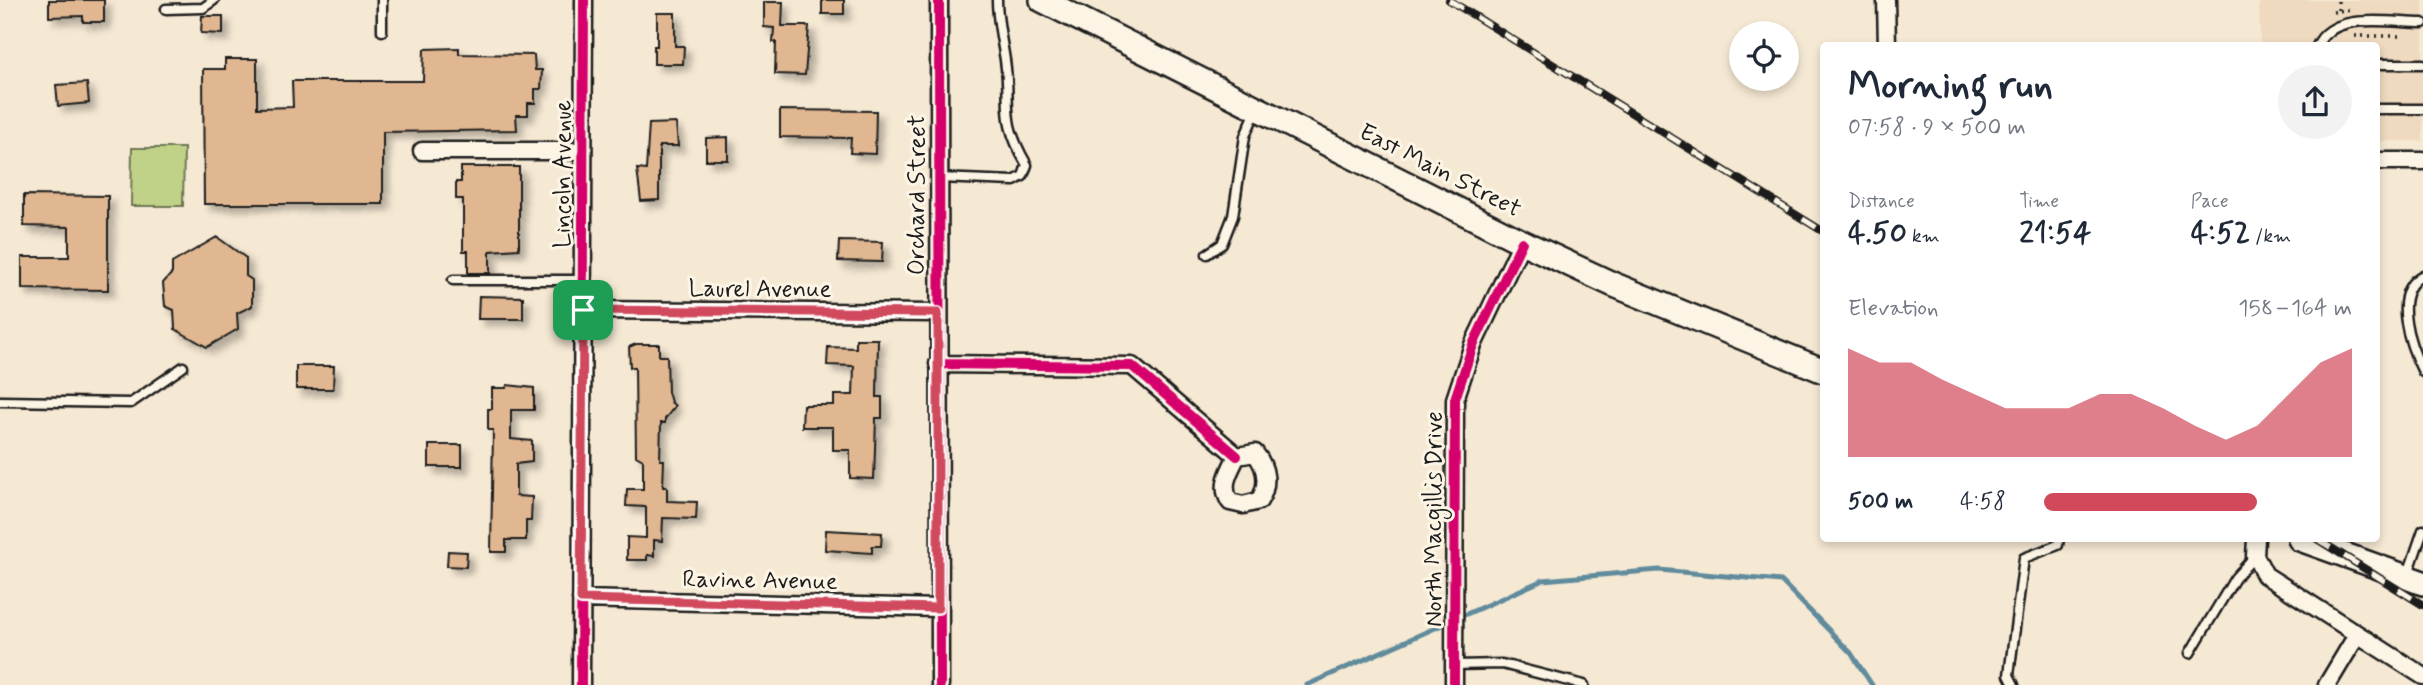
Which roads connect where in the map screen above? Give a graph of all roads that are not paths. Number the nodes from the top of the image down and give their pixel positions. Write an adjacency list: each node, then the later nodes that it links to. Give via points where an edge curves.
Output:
1 (214, 0): 8 (lane, via 203,8)
2 (382, 0): 10 (lane)
3 (584, 0): 19 (street, Lincoln Avenue)
4 (939, 0): 22 (street, Orchard Street)
5 (997, 0): 22 (lane, via 1006,63 1006,117 1027,165 1023,176 1014,181)
6 (1042, 0): 15 (main road, East Main Street)
7 (1886, 0): 11 (street)
8 (166, 9)
9 (2423, 23): 12 (lane, via 2345,23 2325,33)
10 (382, 31)
11 (1886, 42)
12 (2319, 42)
13 (2380, 64): 14 (lane)
14 (2423, 64)
15 (1257, 108): 23 (main road, East Main Street); 24 (lane, via 1245,136 1233,216 1222,244)
16 (2380, 109): 17 (lane)
17 (2423, 109)
18 (422, 151): 19 (street)
19 (583, 151): 27 (street, Lincoln Avenue)
20 (2380, 161): 21 (street)
21 (2423, 161)
22 (939, 178): 29 (street, Orchard Street)
23 (1522, 242): 32 (main road, East Main Street); 46 (street, North Macgillis Drive, via 1473,345 1455,398)
24 (1207, 254)
25 (2423, 275): 33 (lane, via 2409,289 2406,311 2409,338)
26 (453, 280): 27 (lane)
27 (583, 280): 28 (street, Lincoln Avenue)
28 (583, 310): 29 (street, Laurel Avenue); 42 (street, Lincoln Avenue)
29 (938, 313): 30 (street, Orchard Street)
30 (938, 364): 35 (street, via 1132,366); 43 (street, Orchard Street)
31 (183, 367): 34 (lane, via 131,403)
32 (1820, 369)
33 (2423, 372)
34 (0, 401)
35 (1237, 456)
36 (2423, 530): 41 (lane)
37 (2058, 542): 52 (lane, via 2024,558 2009,675)
38 (2256, 542): 40 (street)
39 (2308, 542): 41 (main road)
40 (2255, 556): 44 (street, via 2265,576); 45 (lane, via 2235,578)
41 (2415, 580)
42 (581, 599): 43 (street, Ravine Avenue); 48 (street, Lincoln Avenue)
43 (938, 608): 49 (street, Orchard Street)
44 (2357, 635): 47 (street); 53 (street)
45 (2190, 653)
46 (1454, 665): 50 (street, North Macgillis Drive); 51 (lane, via 1502,664)
47 (2423, 676)
48 (580, 685)
49 (940, 685)
50 (1454, 685)
51 (1584, 685)
52 (2014, 685)
53 (2327, 685)

